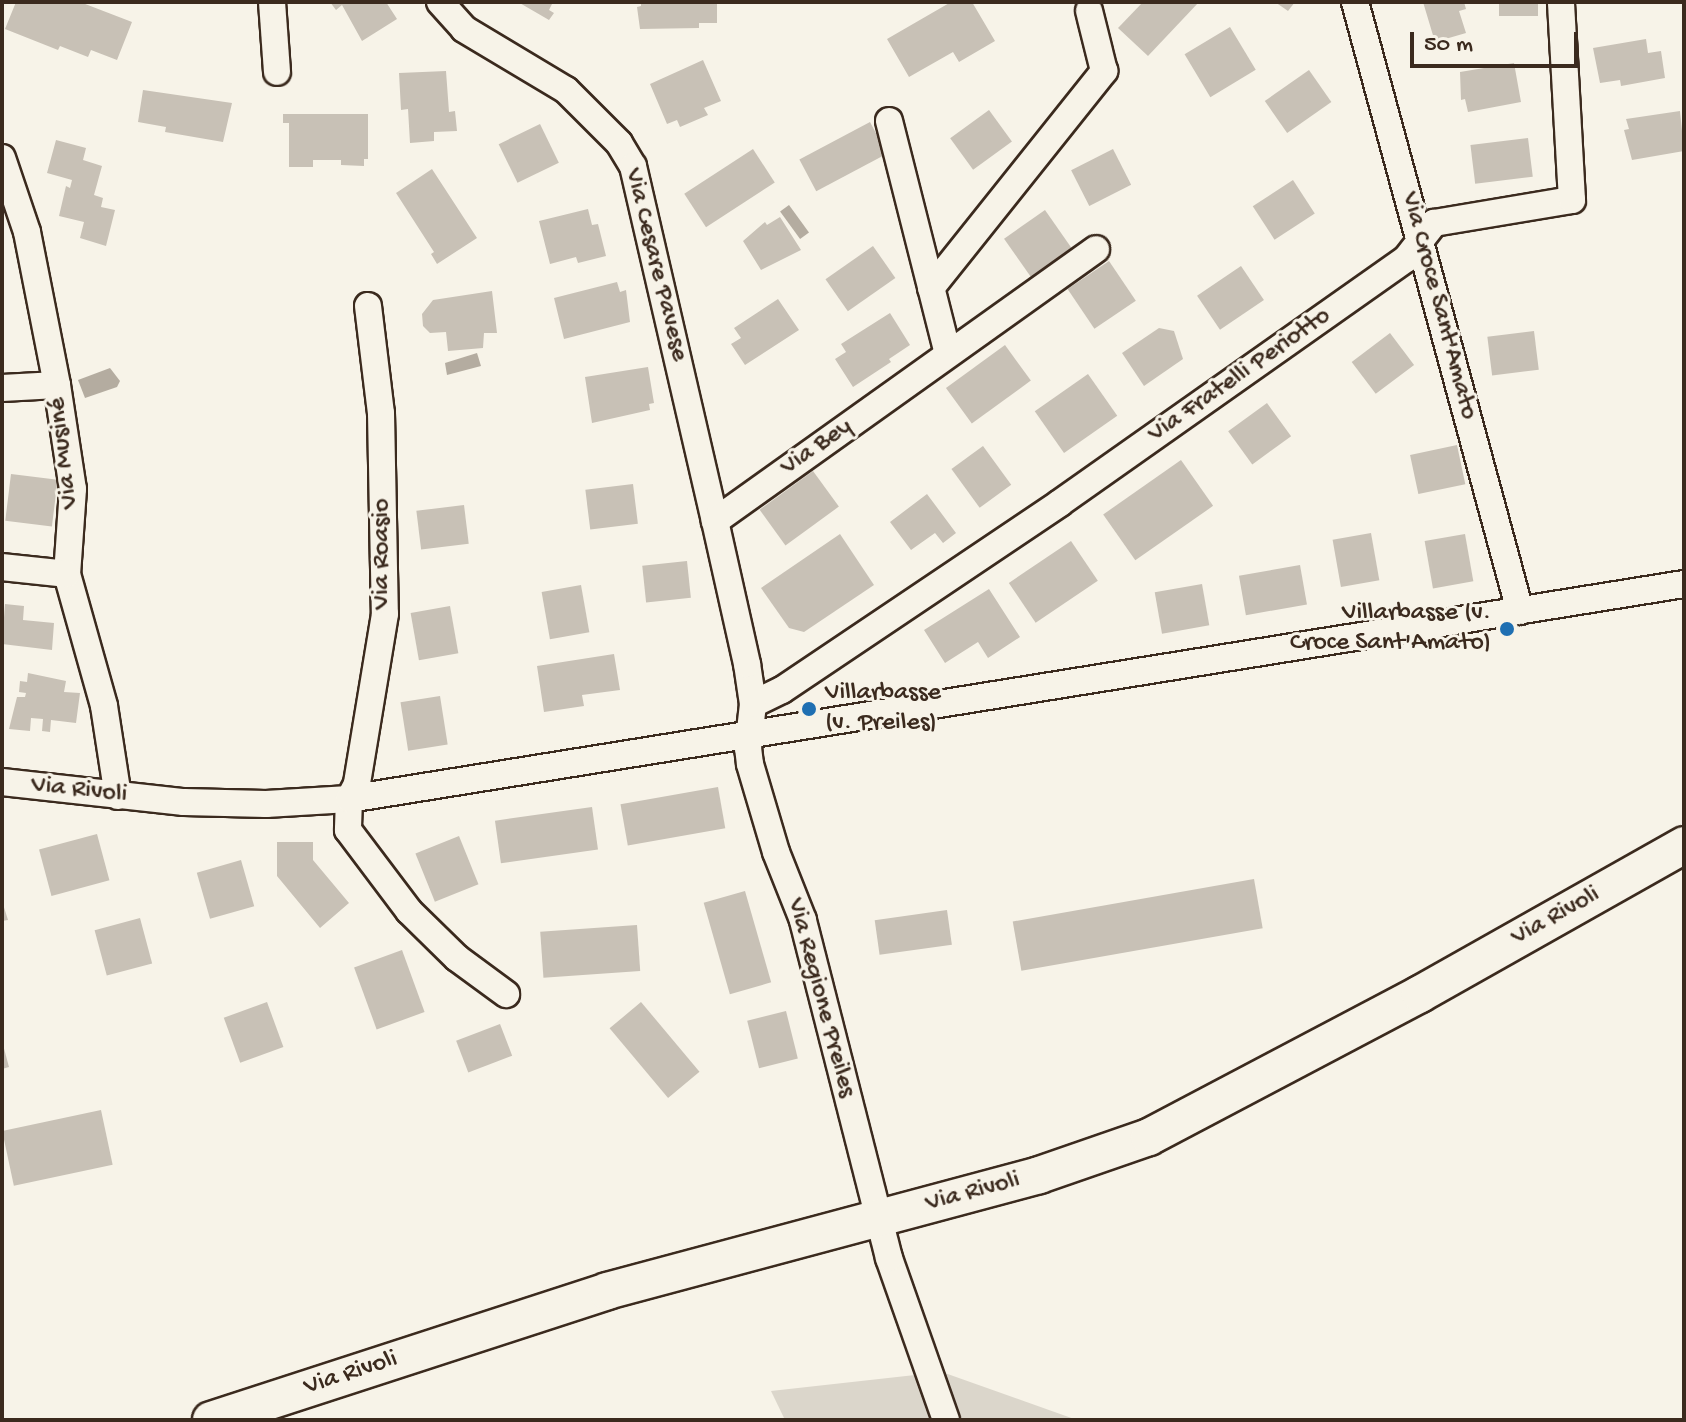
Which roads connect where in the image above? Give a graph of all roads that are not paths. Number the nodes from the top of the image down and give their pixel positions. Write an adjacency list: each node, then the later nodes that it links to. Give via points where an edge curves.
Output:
1 (272, 2): 6 (street)
2 (440, 2): 16 (street, Via Cesare Pavese, via 464,29 566,90 611,133 633,166)
3 (1355, 2): 9 (street, Via Croce Sant'Amato)
4 (1561, 2): 9 (street, Via Fratelli Periotto, via 1572,200 1434,223)
5 (1089, 11): 11 (street, via 1104,71)
6 (277, 72)
7 (889, 121): 11 (street)
8 (4, 165): 14 (street, Via Musiné, via 27,232)
9 (1421, 242): 20 (street, Via Croce Sant'Amato); 21 (street, Via Fratelli Periotto, via 1406,259 1060,503 782,690)
10 (1096, 249): 13 (street, Via Bey)
11 (931, 288): 13 (street)
12 (368, 306): 25 (street, Via Roasio, via 381,413 385,614 357,784)
13 (948, 354): 16 (street, Via Bey)
14 (57, 385): 15 (street); 18 (street, Via Musiné, via 73,489)
15 (2, 388)
16 (715, 521): 21 (street)
17 (2, 567): 18 (street)
18 (67, 574): 24 (street, Via Musiné, via 104,706)
19 (1684, 584): 20 (street, Via Rivoli)
20 (1520, 611): 22 (street, Via Rivoli)
21 (753, 704): 22 (street)
22 (750, 734): 25 (street, Via Rivoli); 28 (street, Via Regione Preiles, via 750,764 803,920)
23 (2, 782): 24 (street, Via Rivoli)
24 (118, 796): 25 (street, Via Rivoli, via 266,804)
25 (349, 799): 27 (street, via 348,830 409,911 457,958)
26 (1684, 845): 28 (street, Via Rivoli, via 1191,1118 1039,1175)
27 (506, 994)
28 (879, 1217): 29 (street, Via Rivoli, via 562,1304); 30 (street, Via Regione Preiles)
29 (211, 1420)
30 (946, 1420)

